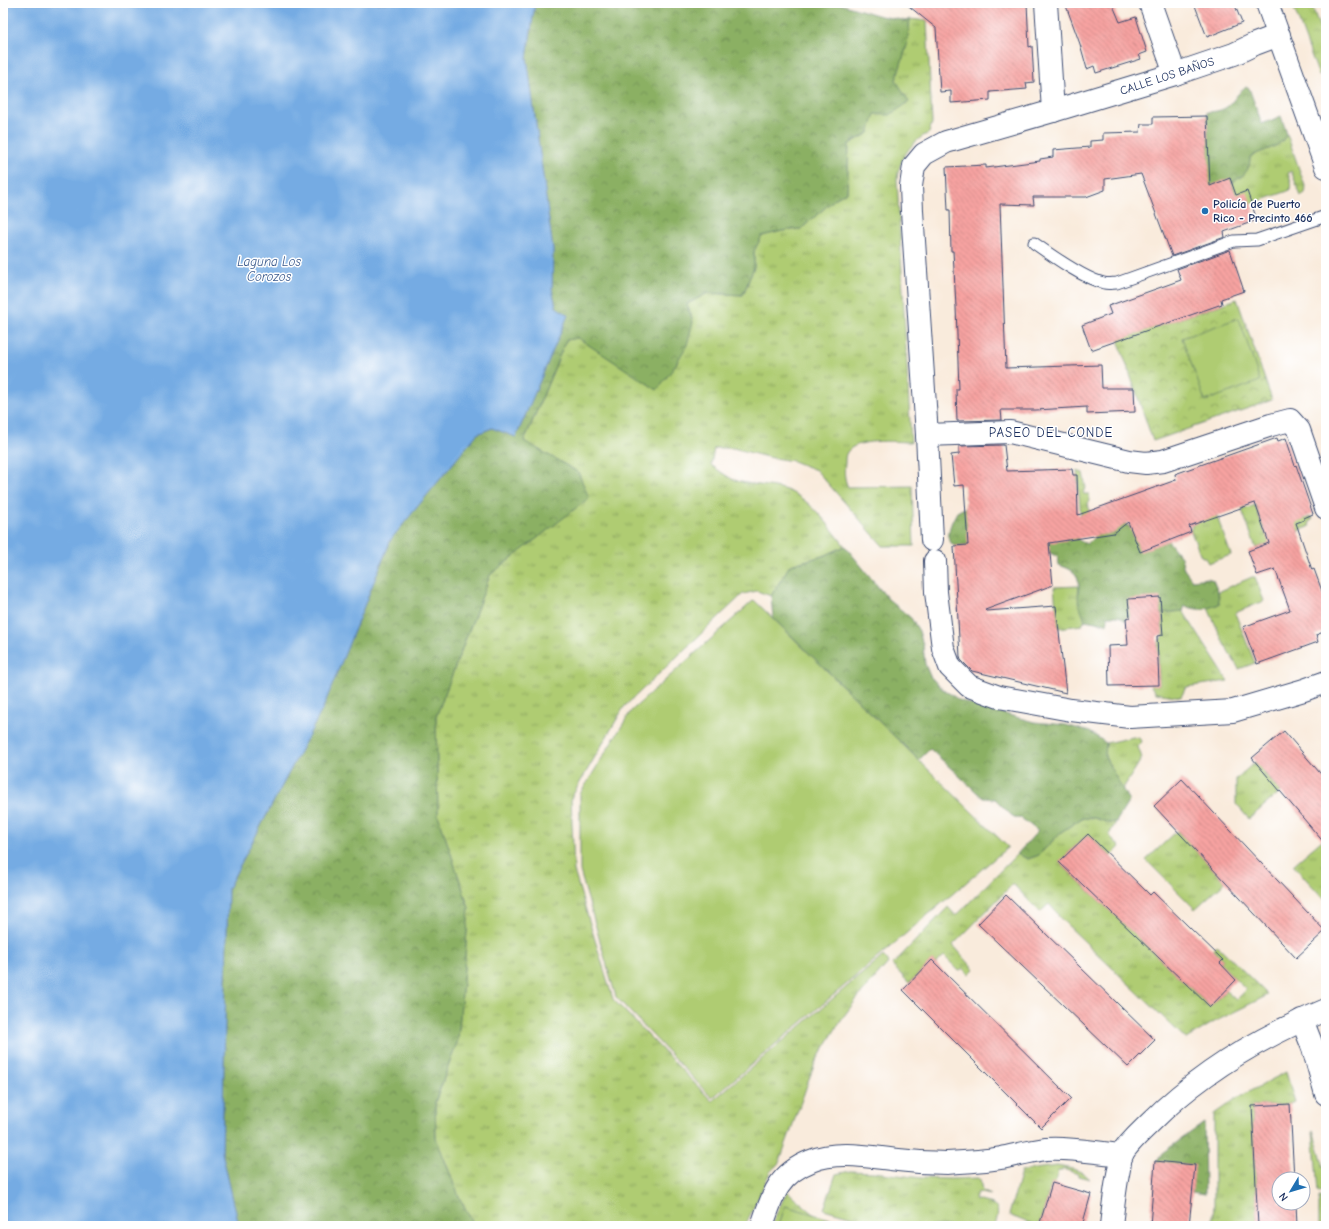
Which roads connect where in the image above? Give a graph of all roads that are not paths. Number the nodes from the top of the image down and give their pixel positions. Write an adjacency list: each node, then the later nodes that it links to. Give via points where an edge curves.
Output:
1 (1046, 3): 6 (street)
2 (1150, 3): 5 (street)
3 (1267, 3): 4 (street)
4 (1280, 35): 5 (street, CALLE LOS BAÑOS); 7 (street)
5 (1175, 74): 6 (street, CALLE LOS BAÑOS)
6 (1054, 111): 10 (street, CALLE LOS BAÑOS, via 946,142 924,154 914,166 911,186 912,211)
7 (1326, 167)
8 (1326, 216): 9 (lane, via 1257,240 1234,241 1117,283 1105,283 1091,278)
9 (1034, 243)
10 (927, 435): 11 (street, via 1010,432 1084,451 1146,463 1163,461 1290,420 1299,430); 12 (street, CALLE LOS BAÑOS, via 936,592 942,648 950,667 969,686 999,697 1130,717 1232,711)
11 (1326, 508)
12 (1326, 682)
13 (1326, 1010): 14 (street)
14 (1302, 1020): 15 (street); 16 (street, via 1245,1049 1185,1090)
15 (1326, 1094)
16 (1122, 1155): 17 (street, via 1046,1149 981,1161 946,1162 848,1155 828,1156 800,1166 783,1180 774,1193); 18 (street)
17 (762, 1226)
18 (1111, 1226)

